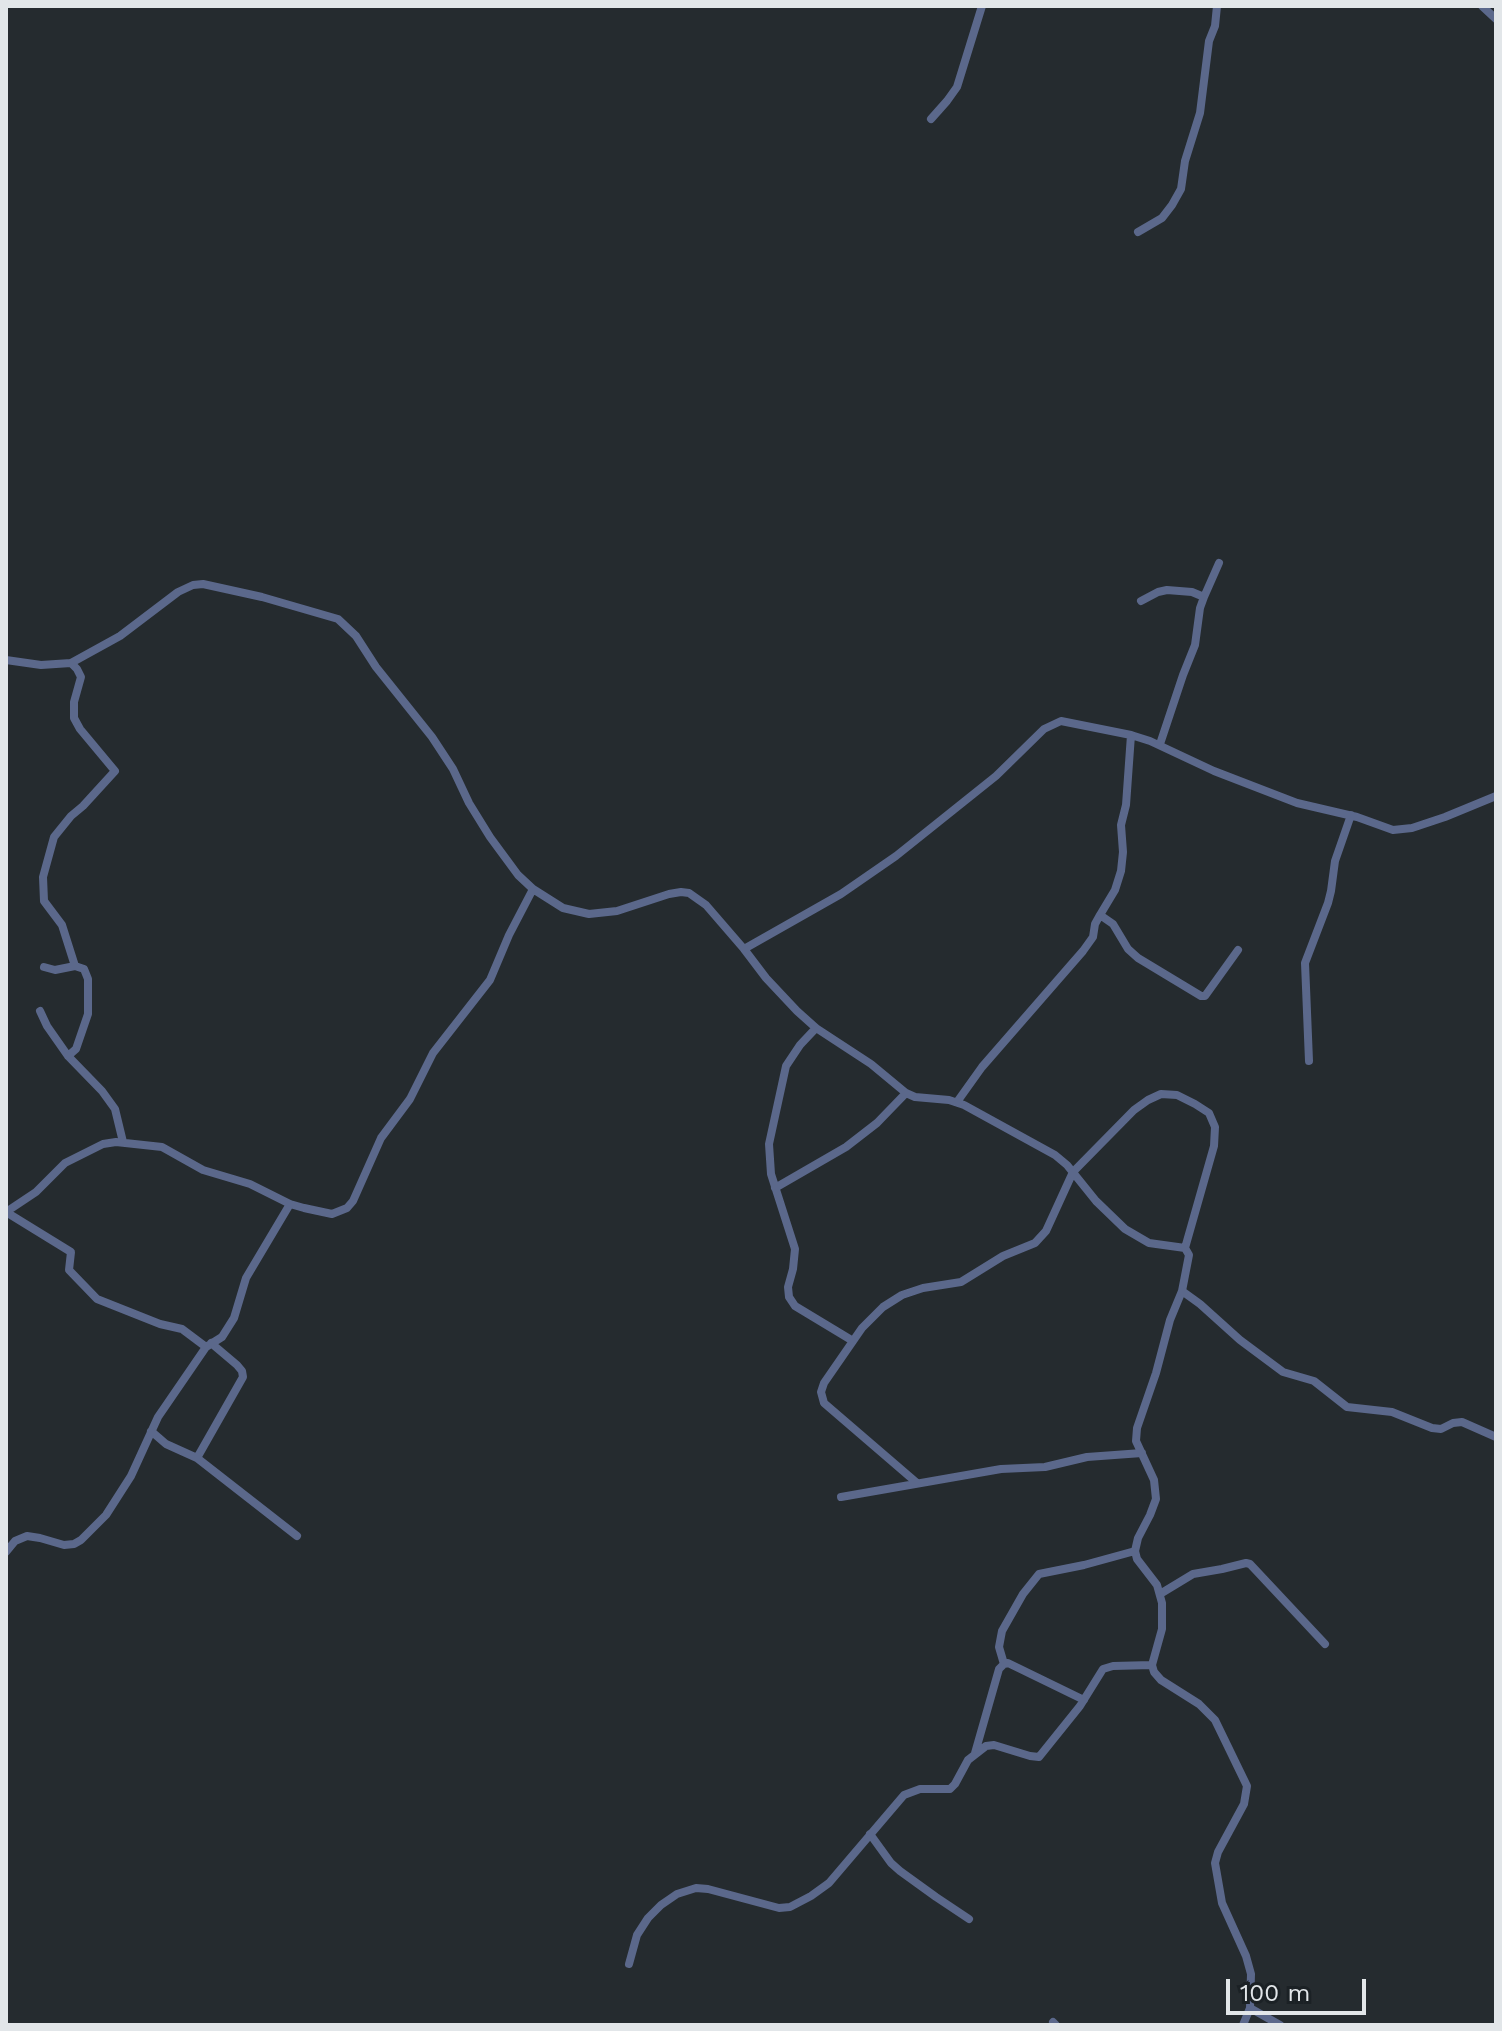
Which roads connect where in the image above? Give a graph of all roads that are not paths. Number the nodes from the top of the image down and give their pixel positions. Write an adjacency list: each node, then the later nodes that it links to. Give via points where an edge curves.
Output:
1 (982, 6): 5 (street, via 957,87)
2 (1217, 6): 6 (street, via 1181,189 1162,218)
3 (1482, 6): 4 (street)
4 (1496, 19)
5 (931, 119)
6 (1138, 232)
7 (1219, 563): 8 (street)
8 (1204, 597): 9 (street, via 1167,590); 13 (street, via 1195,645)
9 (1141, 601)
10 (6, 660): 11 (street)
11 (71, 663): 16 (street, via 193,585 262,597 338,619 432,737 490,837); 20 (street, via 81,677 74,718 115,771 54,837 43,877 44,901 62,925)
12 (1131, 735): 13 (street); 17 (street, via 1121,871); 18 (street, via 1061,721 1050,725 896,856)
13 (1160, 744): 15 (street, via 1297,803)
14 (1496, 796): 15 (street, via 1403,830)
15 (1351, 815): 25 (street, via 1328,903 1305,963)
16 (533, 889): 18 (street, via 563,908 589,914 689,893); 31 (street, via 490,980 433,1053 410,1099 381,1138 353,1201 332,1214)
17 (1100, 915): 19 (street, via 1113,924 1133,954 1201,996); 27 (street, via 1083,951)
18 (744, 949): 23 (street)
19 (1238, 950)
20 (75, 966): 21 (street); 24 (street, via 84,969 88,979 88,1014 76,1049)
21 (44, 967)
22 (40, 1011): 24 (street)
23 (816, 1028): 26 (street); 30 (street, via 786,1066 780,1089 769,1144)
24 (68, 1056): 28 (street, via 115,1109)
25 (1309, 1061)
26 (906, 1093): 27 (street); 30 (street, via 846,1147)
27 (957, 1102): 29 (street, via 1055,1155)
28 (123, 1142): 31 (street, via 162,1147 203,1170 250,1184); 32 (street, via 103,1144 65,1163)
29 (1073, 1172): 33 (street, via 1125,1229 1149,1243); 33 (street, via 1134,1110 1161,1094 1177,1095 1209,1113 1214,1146); 35 (street, via 1046,1231 1035,1243 961,1282 902,1295 883,1307)
30 (775, 1188): 35 (street, via 795,1249 789,1297 795,1306)
31 (290, 1204): 36 (street, via 246,1278 234,1318 222,1337)
32 (6, 1212): 36 (street, via 71,1252 69,1270 97,1299 182,1329)
33 (1185, 1248): 34 (street, via 1189,1255)
34 (1182, 1291): 38 (street, via 1283,1372 1314,1381 1347,1407 1392,1412 1432,1428 1462,1422); 39 (street, via 1137,1428)
35 (853, 1341): 41 (street, via 824,1383 824,1403)
36 (208, 1345): 37 (street); 40 (street, via 237,1365 243,1377)
37 (151, 1431): 40 (street); 45 (street, via 117,1500 81,1540 64,1545 27,1536)
38 (1496, 1437)
39 (1142, 1453): 41 (street); 44 (street, via 1156,1499)
40 (197, 1458): 43 (street)
41 (917, 1483): 42 (street)
42 (841, 1497)
43 (297, 1536)
44 (1135, 1551): 46 (street); 48 (street, via 1039,1574 1002,1631)
45 (6, 1552)
46 (1160, 1594): 47 (street, via 1193,1574 1250,1564); 49 (street, via 1162,1629)
47 (1325, 1644)
48 (1004, 1664): 50 (street); 51 (street)
49 (1152, 1665): 50 (street, via 1103,1669); 55 (street, via 1157,1676 1215,1720 1247,1786 1244,1804 1215,1863 1222,1903 1250,1966)
50 (1084, 1700): 51 (street, via 1039,1757 994,1745)
51 (974, 1753): 52 (street, via 952,1788 904,1795)
52 (870, 1834): 53 (street, via 900,1871); 54 (street, via 821,1890 788,1908 708,1889 677,1894 648,1918)
53 (969, 1919)
54 (629, 1964)
55 (1250, 2008): 56 (street); 57 (street)
56 (1243, 2025)
57 (1280, 2025)

